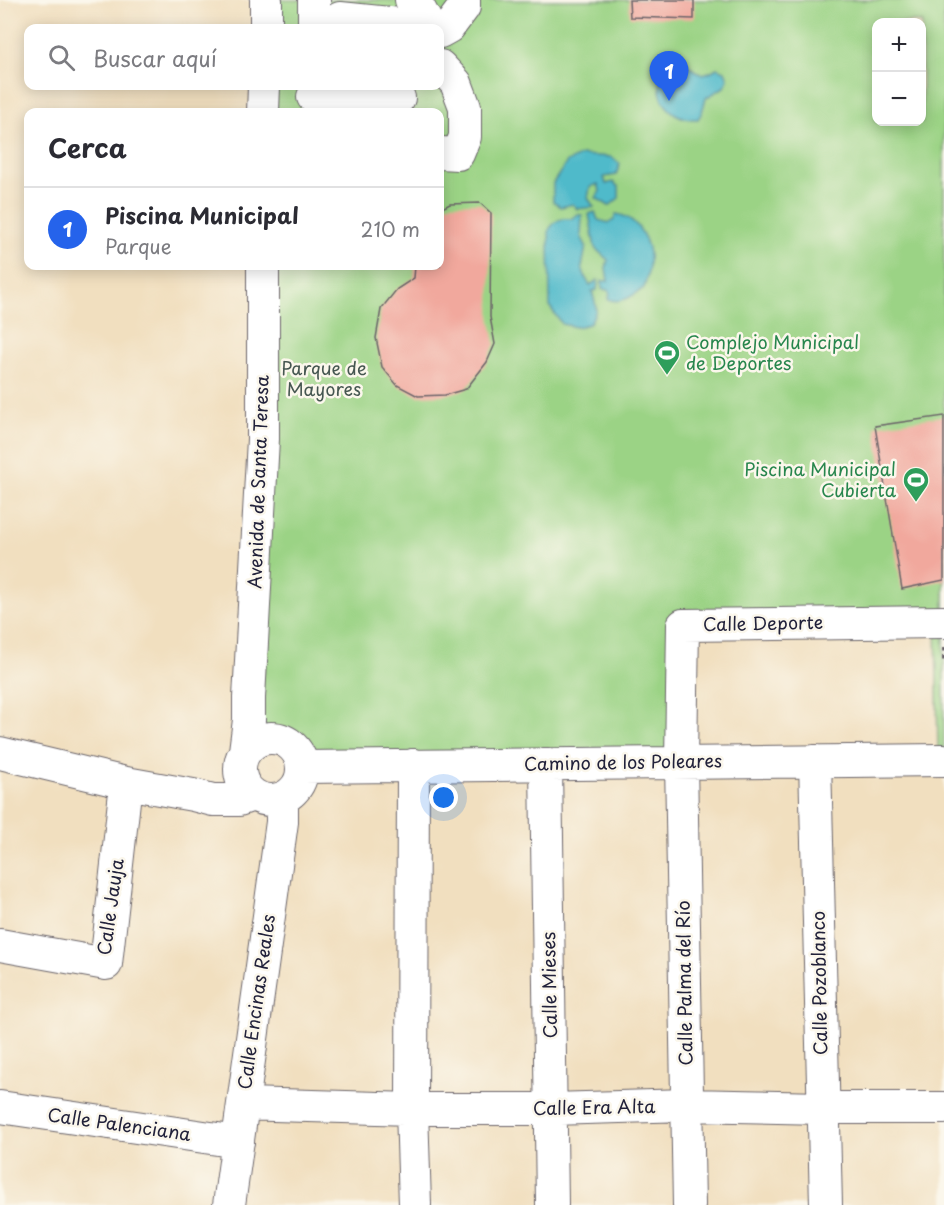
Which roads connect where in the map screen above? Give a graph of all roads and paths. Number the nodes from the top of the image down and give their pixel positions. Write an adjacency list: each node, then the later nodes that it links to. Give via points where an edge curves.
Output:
1 (266, 0): 6 (street)
2 (314, 0): 5 (street)
3 (411, 0): 8 (street)
4 (464, 0): 9 (street, via 464,7 449,27)
5 (334, 19): 7 (street)
6 (266, 24)
7 (390, 24)
8 (431, 24)
9 (444, 27)
10 (444, 69): 15 (street, via 456,83 465,107 465,137)
11 (264, 90): 14 (street)
12 (320, 97): 13 (street)
13 (401, 99)
14 (263, 108)
15 (446, 157)
16 (262, 270): 25 (street, Avenida de Santa Teresa, via 264,439 249,698 264,730)
17 (944, 622): 21 (street, Calle Deporte, via 683,625)
18 (0, 753): 26 (street)
19 (944, 760): 20 (street, Camino de los Poleares)
20 (814, 761): 21 (street, Camino de los Poleares); 31 (street, Calle Pozoblanco)
21 (681, 762): 22 (street, Camino de los Poleares); 29 (street, Calle Palma del Río)
22 (546, 764): 23 (street, Camino de los Poleares); 34 (street, Calle Mieses)
23 (413, 765): 24 (street, Camino de los Poleares); 33 (street)
24 (303, 767): 25 (street, via 297,788 289,795); 25 (street, via 299,755 283,740)
25 (258, 772): 26 (street, via 229,786 193,795); 28 (street, Calle Encinas Reales, via 282,808 282,822)
26 (126, 783): 27 (street, Calle Jauja, via 106,964)
27 (0, 945)
28 (243, 1104): 33 (street, Calle Era Alta); 35 (street, Calle Encinas Reales)
29 (687, 1105): 31 (street, Calle Era Alta); 34 (street, Calle Era Alta); 39 (street, Calle Palma del Río)
30 (0, 1107): 35 (street, Calle Palenciana)
31 (824, 1108): 32 (street, Calle Era Alta); 40 (street, Calle Pozoblanco)
32 (944, 1108)
33 (412, 1109): 34 (street, Calle Era Alta); 37 (street)
34 (552, 1109): 38 (street, Calle Mieses)
35 (238, 1142): 36 (street, Calle Encinas Reales)
36 (229, 1205)
37 (415, 1205)
38 (552, 1205)
39 (689, 1205)
40 (826, 1205)

